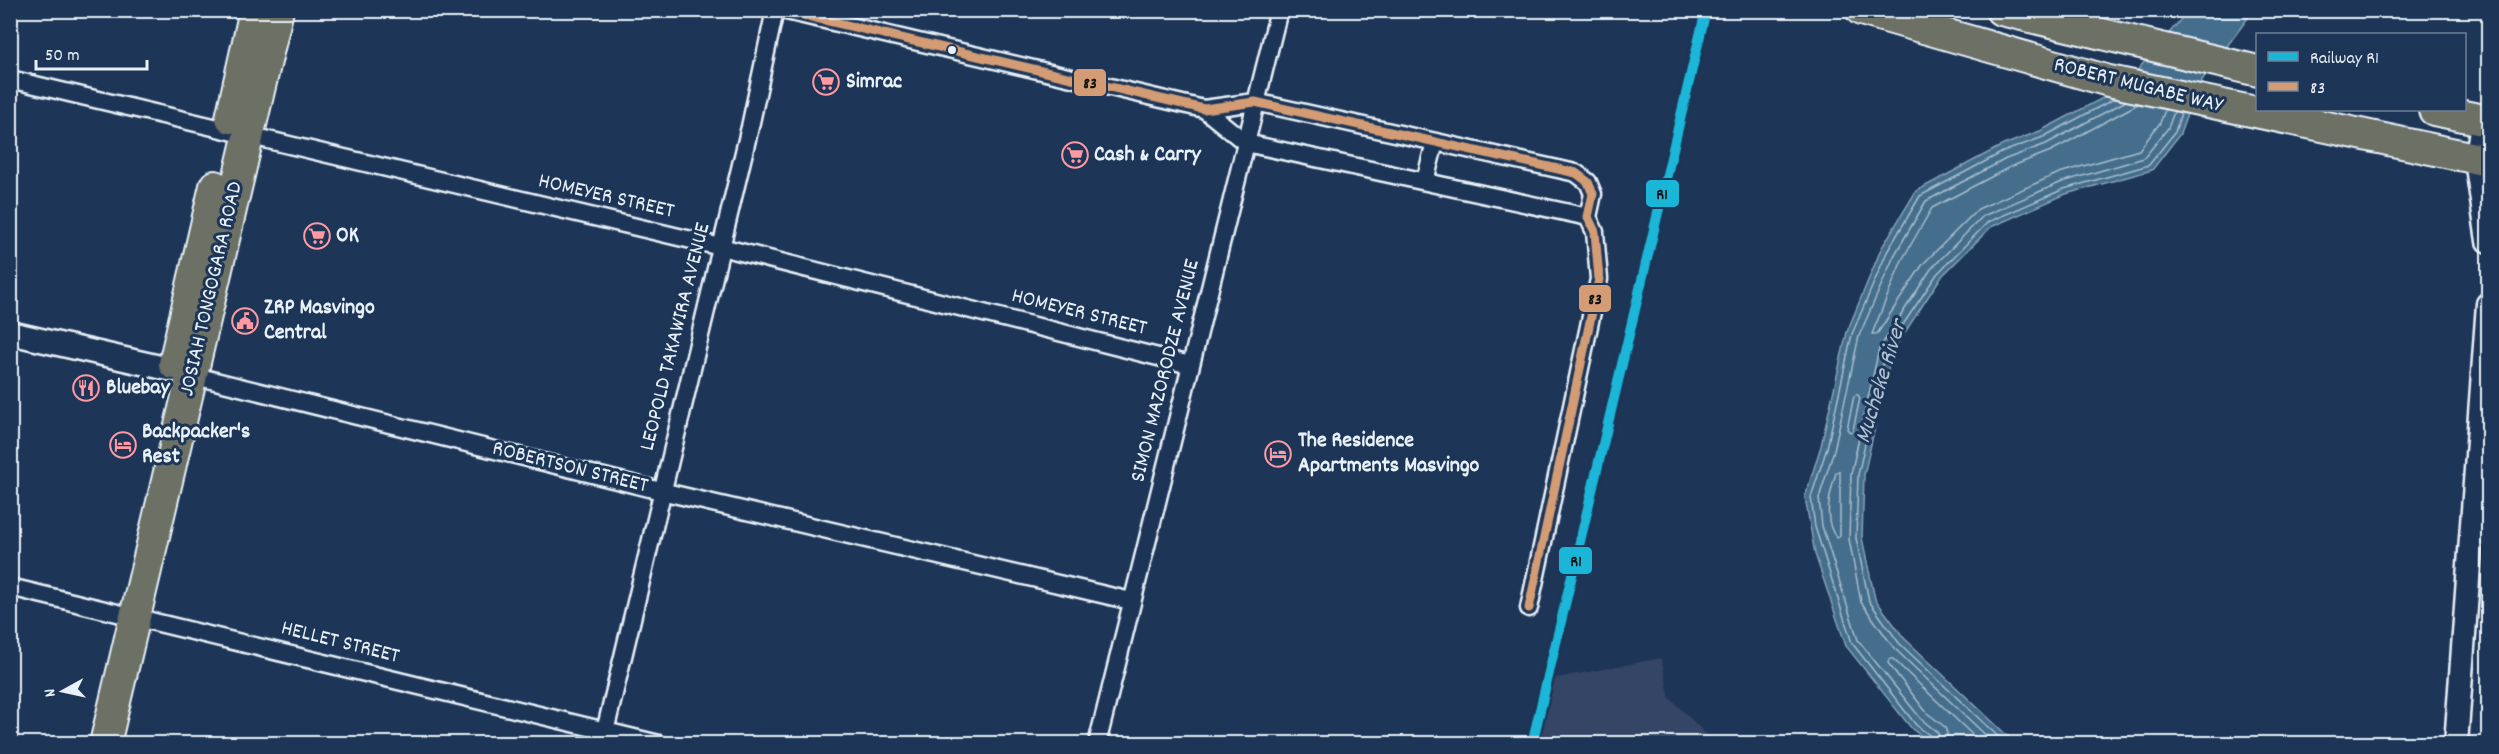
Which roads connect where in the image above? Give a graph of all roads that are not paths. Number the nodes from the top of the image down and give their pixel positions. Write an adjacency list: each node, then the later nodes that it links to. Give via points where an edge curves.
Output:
1 (255, 10): 14 (highway, JOSIAH TONGOGARA ROAD)
2 (278, 10): 14 (highway, JOSIAH TONGOGARA ROAD)
3 (775, 10): 21 (street, LEOPOLD TAKAWIRA AVENUE)
4 (782, 10): 11 (street)
5 (1279, 10): 10 (street, SIMON MAZORODZE AVENUE)
6 (1861, 10): 17 (highway, ROBERT MUGABE WAY, via 2109,81)
7 (2001, 10): 8 (highway, ROBERT MUGABE WAY)
8 (2248, 69)
9 (10, 79): 14 (street, HOMEYER STREET)
10 (1255, 102): 11 (street); 15 (street); 16 (street, SIMON MAZORODZE AVENUE)
11 (1204, 109): 16 (street)
12 (2439, 111): 13 (highway)
13 (2486, 121): 17 (street)
14 (238, 134): 21 (street, HOMEYER STREET); 25 (highway, JOSIAH TONGOGARA ROAD)
15 (1435, 142): 18 (street); 19 (street, via 1576,173 1588,182 1593,194)
16 (1246, 143): 18 (street); 24 (street, SIMON MAZORODZE AVENUE)
17 (2482, 160): 20 (street)
18 (1425, 181): 19 (street)
19 (1588, 217): 29 (street, via 1595,232 1599,279)
20 (2488, 241)
21 (721, 247): 24 (street, HOMEYER STREET); 26 (street, LEOPOLD TAKAWIRA AVENUE)
22 (2488, 304): 36 (street)
23 (10, 333): 25 (street, ROBERTSON STREET)
24 (1191, 365): 28 (street, SIMON MAZORODZE AVENUE)
25 (183, 373): 26 (street, ROBERTSON STREET); 30 (highway, JOSIAH TONGOGARA ROAD)
26 (661, 491): 28 (street, ROBERTSON STREET); 31 (street, LEOPOLD TAKAWIRA AVENUE)
27 (10, 587): 30 (street, HELLET STREET)
28 (1131, 601): 35 (street, SIMON MAZORODZE AVENUE)
29 (1529, 608)
30 (127, 615): 31 (street, HELLET STREET); 32 (highway, JOSIAH TONGOGARA ROAD); 33 (highway, JOSIAH TONGOGARA ROAD)
31 (604, 737): 34 (street, HELLET STREET)
32 (84, 744)
33 (105, 744)
34 (659, 744)
35 (1097, 744)
36 (2456, 744)

